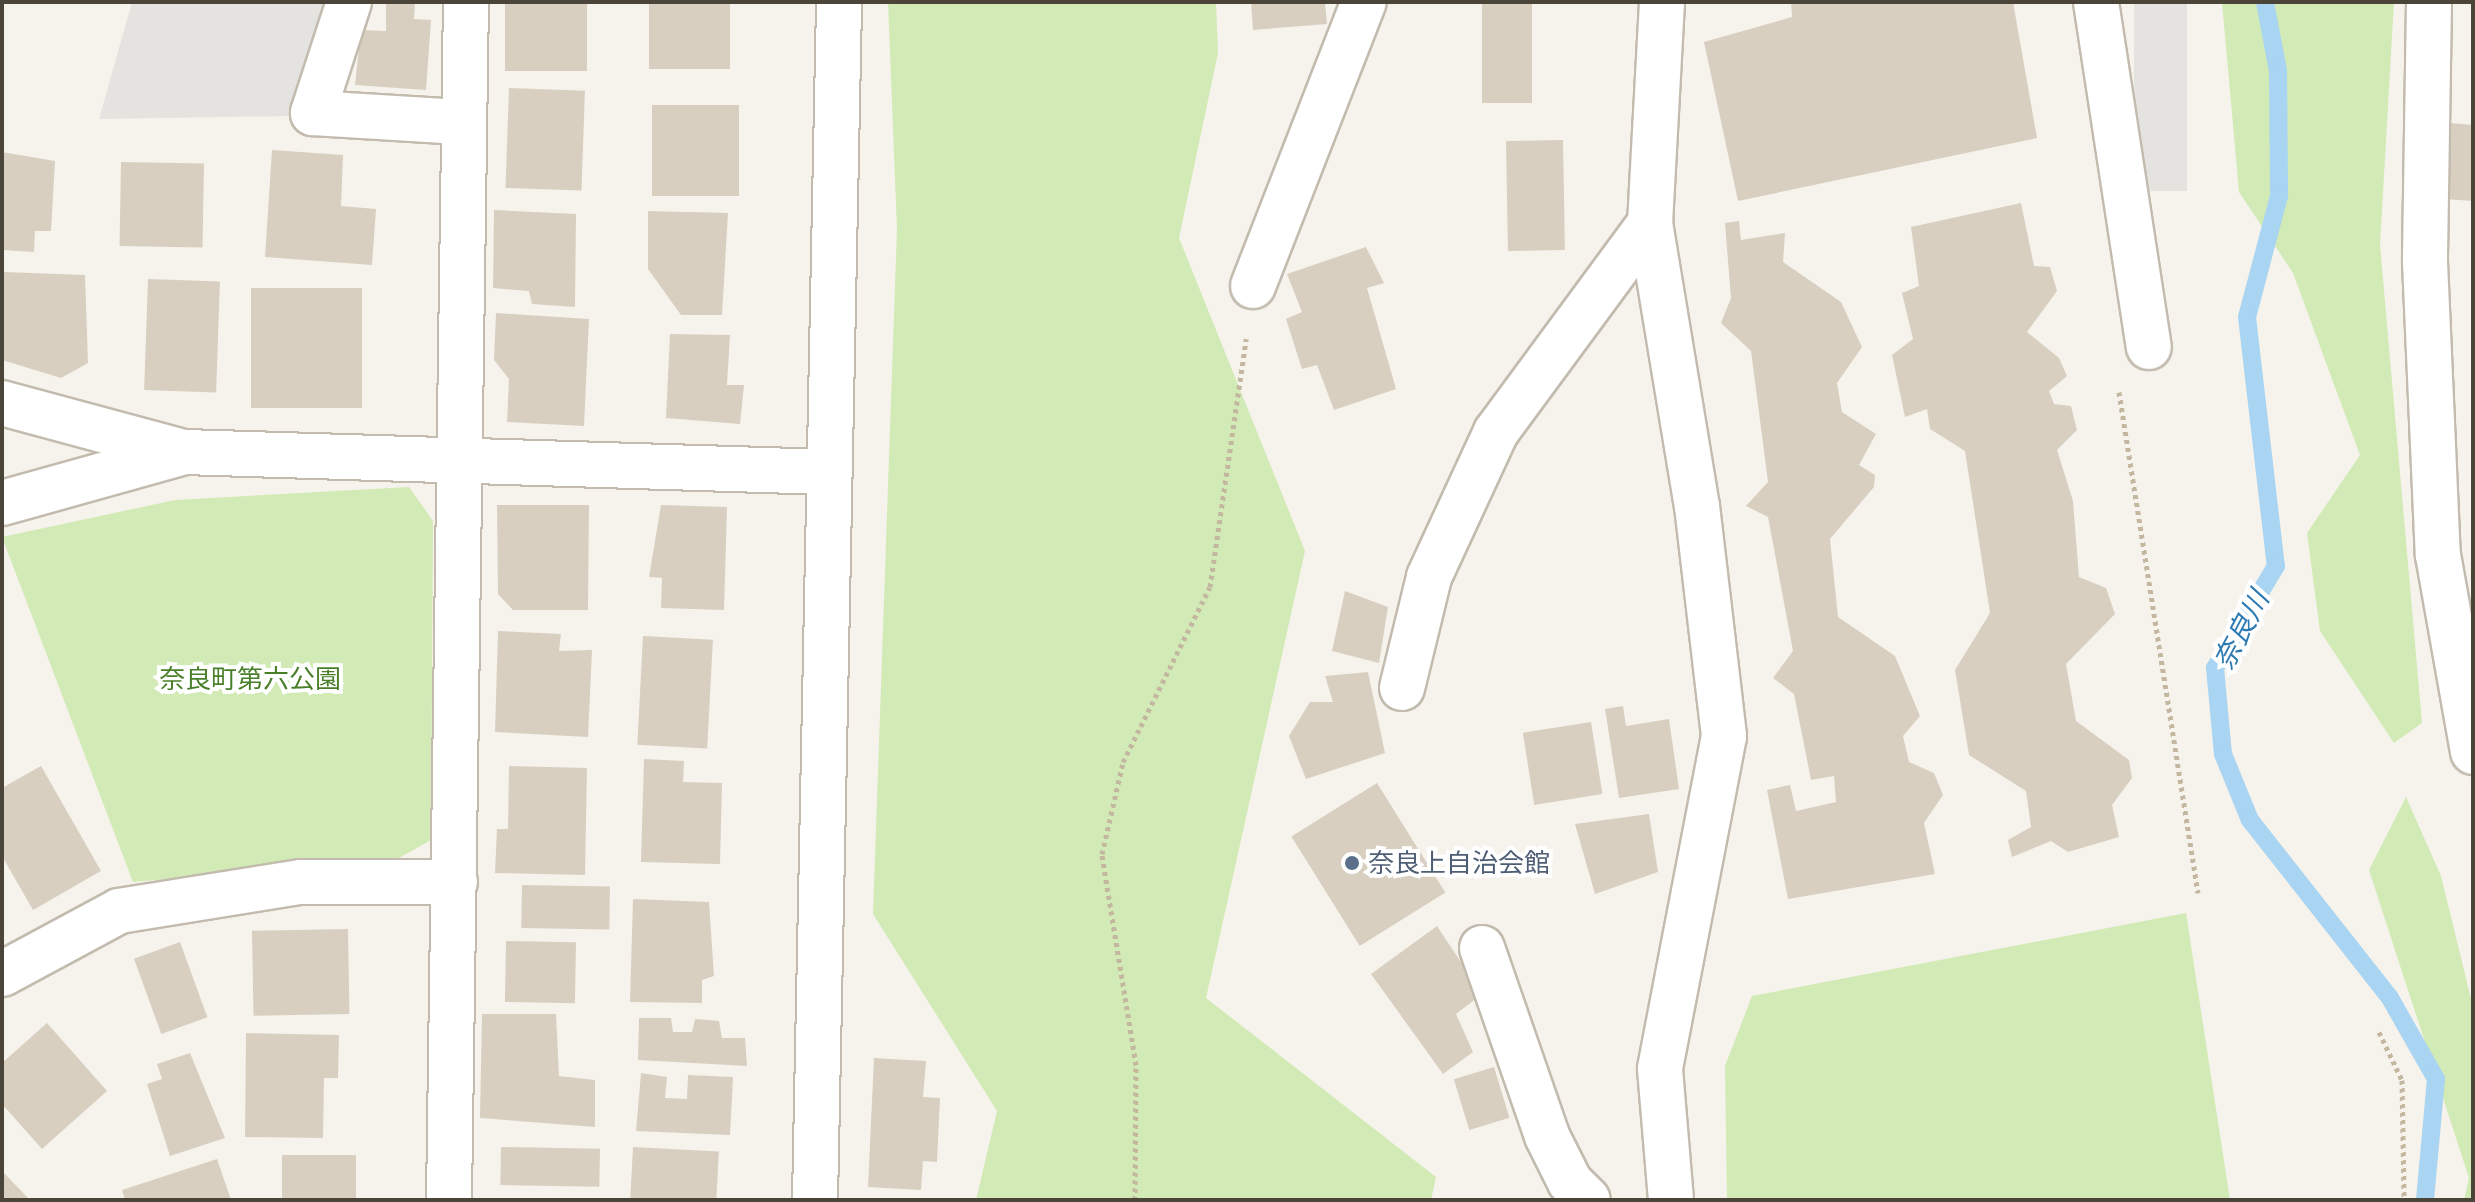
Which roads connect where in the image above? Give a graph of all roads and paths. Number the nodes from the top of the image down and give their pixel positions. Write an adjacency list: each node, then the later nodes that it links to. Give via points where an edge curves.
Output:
1 (349, 2): 8 (street, via 313,113)
2 (466, 2): 8 (street)
3 (839, 2): 16 (street)
4 (1364, 2): 10 (street)
5 (1662, 2): 9 (street)
6 (2096, 2): 11 (street)
7 (2429, 2): 19 (street, via 2425,262 2438,555)
8 (461, 122): 15 (street)
9 (1650, 223): 18 (street, via 1496,432 1429,577); 29 (street, via 1697,506 1724,736 1660,1069)
10 (1253, 286): 27 (path, via 1210,587 1123,762 1102,854 1136,1065)
11 (2149, 347)
12 (2117, 377): 21 (path)
13 (2, 403): 14 (street)
14 (184, 452): 15 (street); 17 (street)
15 (456, 455): 16 (street); 20 (street)
16 (827, 472): 26 (street)
17 (2, 503)
18 (1402, 688)
19 (2473, 752)
20 (455, 882): 23 (street, via 301,882 119,911); 25 (street)
21 (2198, 893)
22 (1482, 948): 28 (street, via 1547,1136 1570,1182)
23 (2, 974)
24 (2379, 1032): 30 (path, via 2402,1080)
25 (449, 1200)
26 (815, 1200)
27 (1135, 1200)
28 (1588, 1200)
29 (1671, 1200)
30 (2404, 1200)

